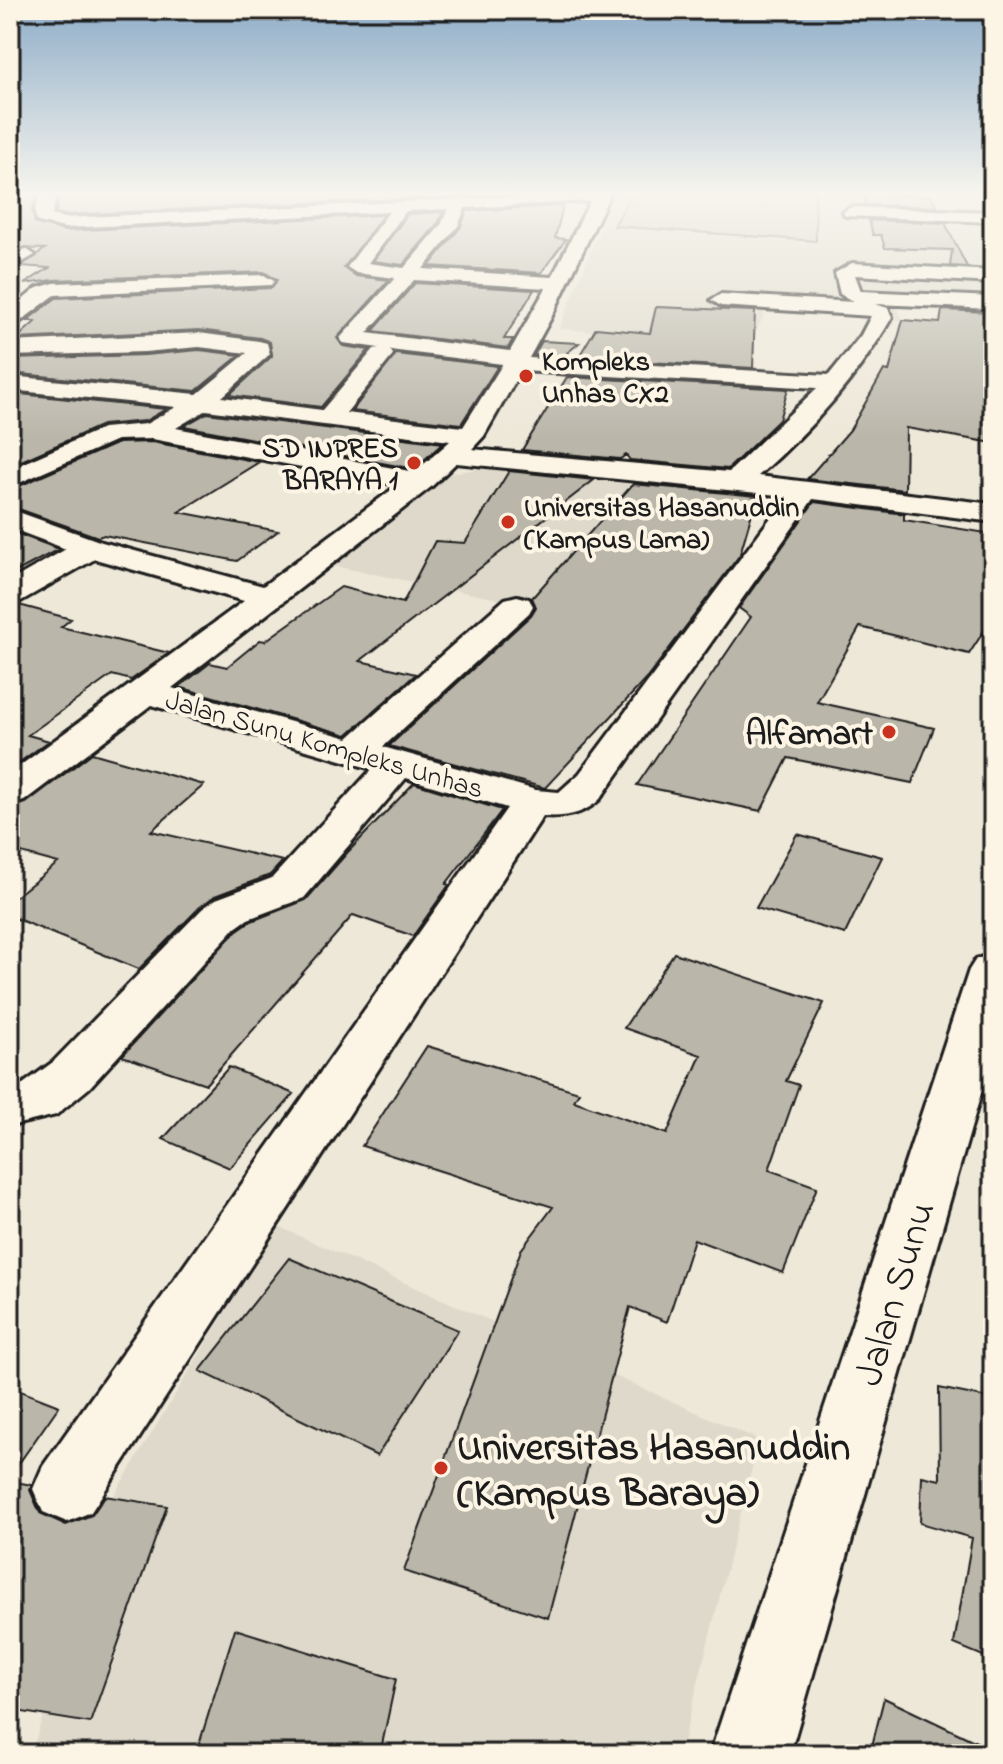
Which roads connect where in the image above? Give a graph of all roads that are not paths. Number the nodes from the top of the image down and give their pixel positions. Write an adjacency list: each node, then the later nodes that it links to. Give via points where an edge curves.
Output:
1 (187, 274): 13 (street)
2 (263, 274): 11 (street)
3 (409, 274): 27 (street, via 351,338)
4 (414, 274): 12 (street)
5 (561, 274): 12 (street, Jalan Sunu Kompleks Unhas)
6 (845, 274): 17 (street, via 850,294)
7 (915, 274): 17 (street)
8 (951, 274): 9 (street)
9 (962, 275): 10 (street); 19 (street)
10 (993, 277)
11 (264, 281): 13 (street); 20 (street)
12 (557, 283): 27 (street, Jalan Sunu Kompleks Unhas)
13 (186, 284): 14 (street)
14 (155, 287): 16 (street); 21 (street)
15 (10, 290): 16 (street)
16 (44, 292): 22 (street)
17 (920, 299): 19 (street)
18 (721, 300): 28 (street, via 762,292 881,312 871,337)
19 (985, 303)
20 (244, 305)
21 (135, 307)
22 (10, 320)
23 (115, 327): 24 (street)
24 (95, 347): 25 (street); 30 (street, via 220,334 261,350)
25 (10, 349)
26 (382, 354): 31 (street)
27 (514, 362): 28 (street); 33 (street, Jalan Sunu Kompleks Unhas)
28 (833, 382): 36 (street)
29 (10, 383): 30 (street)
30 (202, 402): 31 (street); 32 (street)
31 (328, 418): 33 (street)
32 (152, 431): 34 (street, via 112,433); 35 (street)
33 (462, 446): 35 (street, Jalan Sunu Kompleks Unhas); 36 (street)
34 (10, 479)
35 (421, 481): 42 (street, Jalan Sunu Kompleks Unhas)
36 (735, 481): 37 (street)
37 (805, 491): 38 (street); 47 (street, via 593,782)
38 (993, 513)
39 (10, 518): 40 (street)
40 (91, 548): 41 (street); 42 (street)
41 (10, 594)
42 (270, 598): 44 (street, Jalan Sunu Kompleks Unhas)
43 (517, 606): 45 (street)
44 (145, 692): 45 (street, Jalan Sunu Kompleks Unhas); 46 (street)
45 (377, 757): 47 (street, Jalan Sunu Kompleks Unhas); 49 (street, via 288,888 218,919 71,1075 37,1101)
46 (10, 792)
47 (552, 802): 50 (street)
48 (993, 970): 51 (street, Jalan Sunu)
49 (10, 1106)
50 (67, 1489)
51 (750, 1754)

